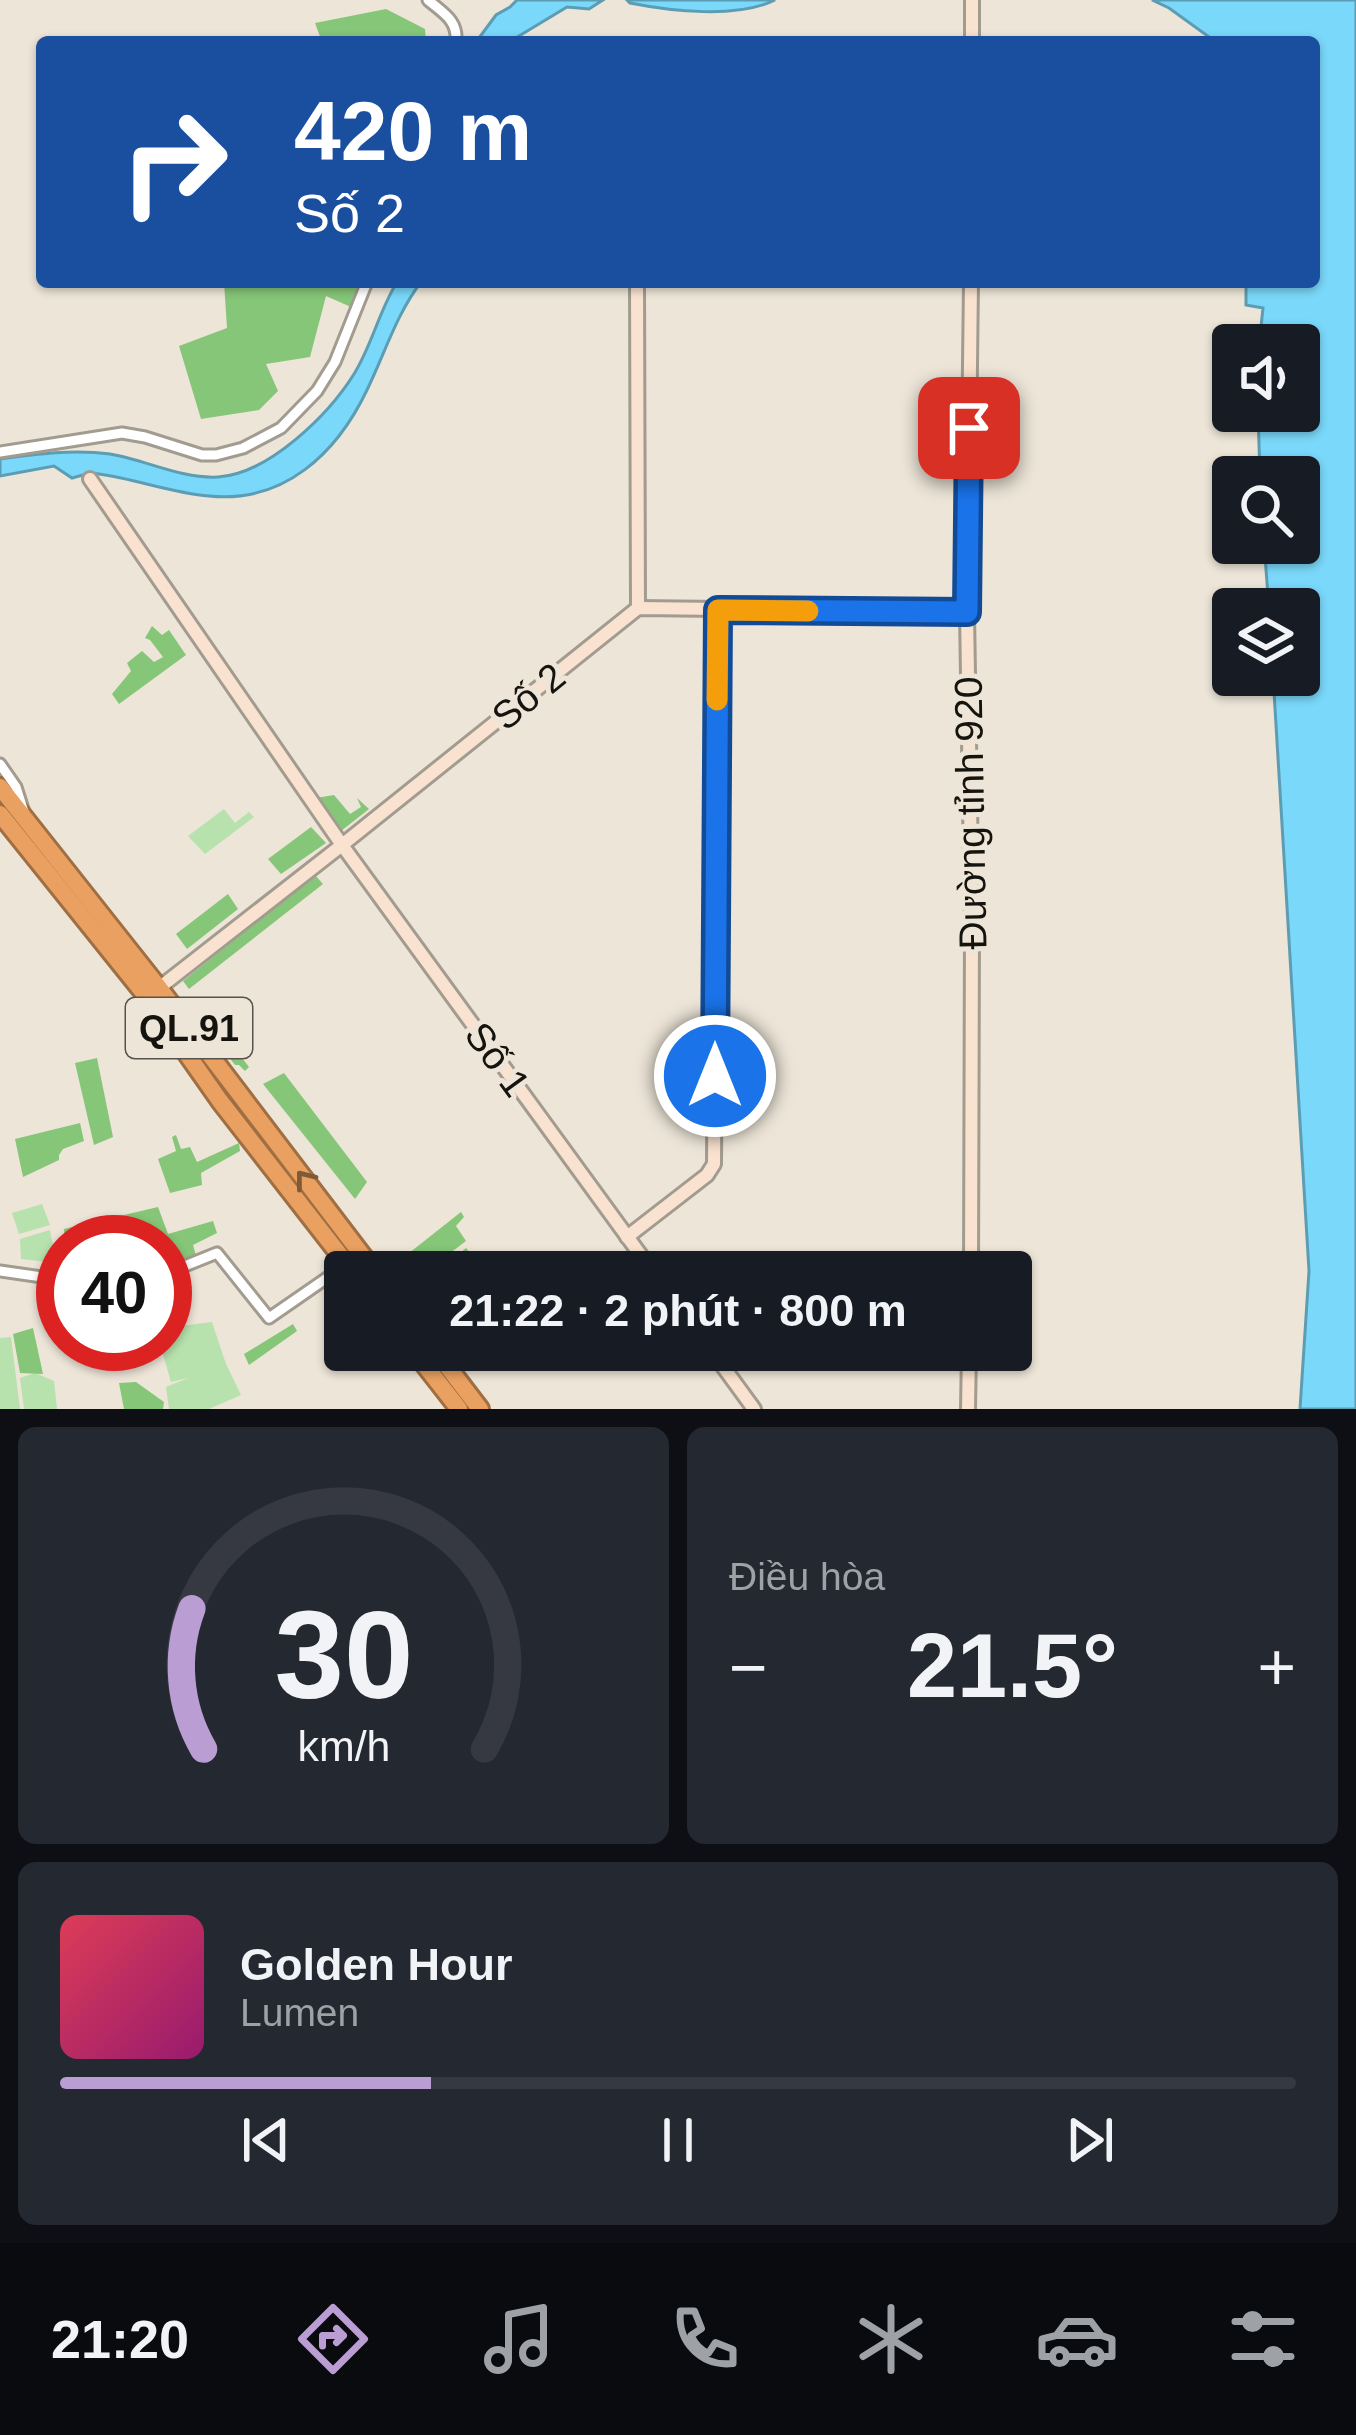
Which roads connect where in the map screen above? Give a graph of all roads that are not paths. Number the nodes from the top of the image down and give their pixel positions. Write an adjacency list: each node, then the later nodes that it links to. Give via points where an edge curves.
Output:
1 (428, 0): 3 (street, via 451,19)
2 (972, 0): 4 (street)
3 (456, 36)
4 (972, 36)
5 (365, 288): 8 (street, via 317,391 281,428 244,448 202,455 122,433)
6 (637, 288): 10 (street)
7 (970, 288): 12 (street, Đường tỉnh 920)
8 (0, 452)
9 (90, 479): 16 (street, Số 1)
10 (638, 608): 11 (street); 16 (street, Số 2)
11 (718, 610): 12 (street); 18 (street, via 714,1164)
12 (967, 612): 22 (street, Đường tỉnh 920)
13 (0, 764): 15 (street, via 16,787)
14 (0, 788): 15 (highway, QL.91)
15 (9, 821): 17 (highway, QL.91)
16 (342, 845): 17 (street, Số 2); 18 (street, Số 1)
17 (153, 992): 19 (highway, QL.91, via 220,1101); 20 (highway, QL.91, one-way to 17)
18 (627, 1237): 21 (street, Số 1)
19 (337, 1251)
20 (358, 1251)
21 (637, 1251)
22 (971, 1251)
23 (192, 1263): 26 (street, via 217,1253 269,1318)
24 (0, 1271): 25 (street)
25 (36, 1276)
26 (324, 1284)
27 (429, 1371): 32 (highway)
28 (451, 1371): 33 (highway)
29 (725, 1371): 31 (street)
30 (969, 1371): 34 (street)
31 (749, 1407)
32 (459, 1409)
33 (480, 1409)
34 (968, 1409)

